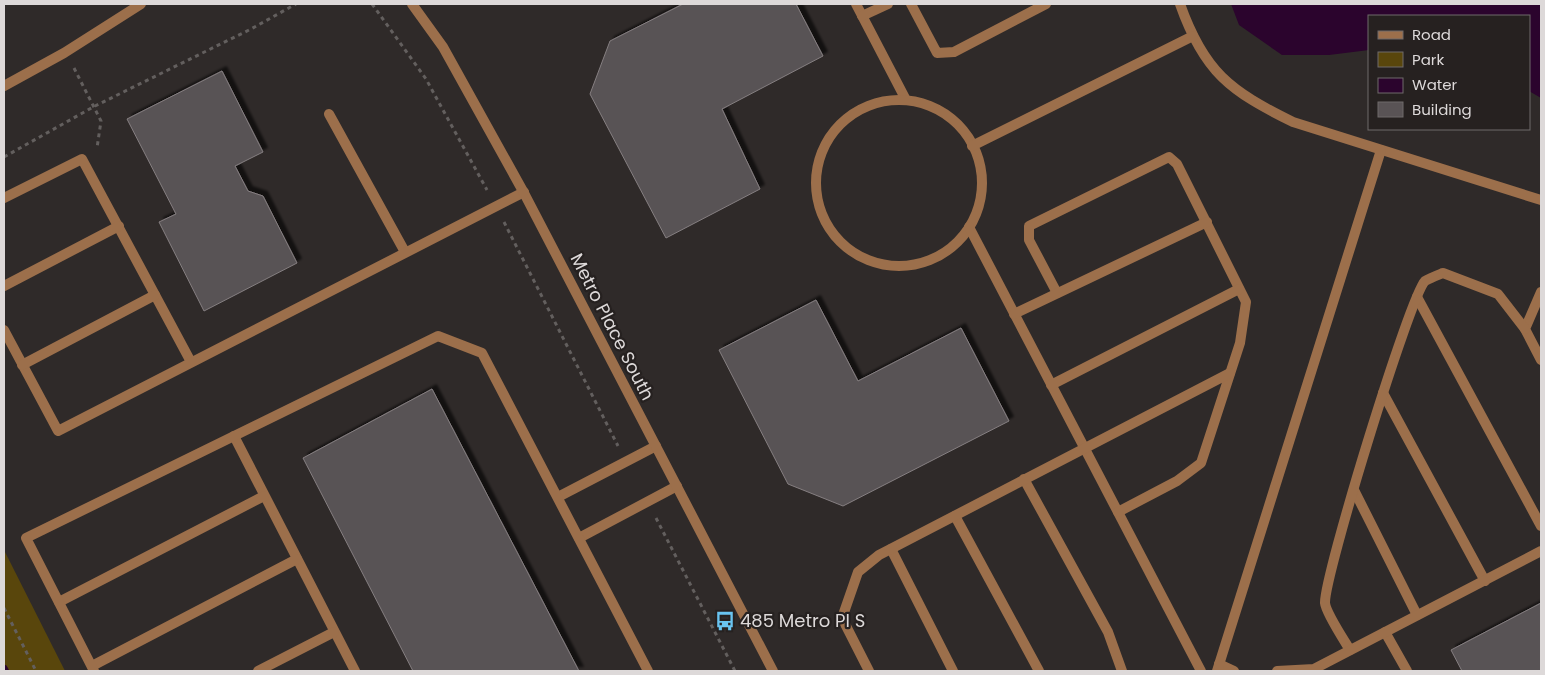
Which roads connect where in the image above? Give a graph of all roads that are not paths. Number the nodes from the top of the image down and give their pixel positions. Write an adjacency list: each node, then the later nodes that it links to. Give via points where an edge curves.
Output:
1 (141, 4): 10 (street, via 64,54)
2 (412, 4): 15 (street, Metro Place South, via 444,47)
3 (856, 4): 8 (street)
4 (888, 4): 8 (street)
5 (911, 4): 6 (street, via 937,53 954,52)
6 (1046, 4)
7 (1180, 4): 9 (street)
8 (862, 16): 11 (street)
9 (1193, 36): 13 (street); 14 (street, via 1219,76 1260,106 1293,122)
10 (4, 86)
11 (905, 98): 13 (street, via 946,115); 20 (street, via 867,106 844,120 826,142 816,168 816,196 824,222 841,244 864,259 890,267 918,265 943,255)
12 (328, 114): 21 (street)
13 (972, 146): 20 (street, via 978,158 982,185 977,212)
14 (1381, 150): 17 (street); 58 (street)
15 (524, 192): 21 (street); 38 (street, Metro Place South)
16 (4, 198): 19 (street, via 82,159)
17 (1541, 200)
18 (1207, 222): 23 (street); 25 (street); 25 (street, via 1177,164 1169,157 1160,161 1029,226 1029,240)
19 (119, 226): 22 (street); 26 (street)
20 (969, 227): 28 (street)
21 (405, 252): 32 (street)
22 (4, 286)
23 (1239, 289): 34 (street, via 1246,302 1240,343); 35 (street)
24 (1541, 292): 29 (street)
25 (1057, 293): 28 (street)
26 (155, 295): 32 (street); 33 (street)
27 (1417, 297): 29 (street, via 1425,282 1442,273 1498,294); 36 (street); 47 (street)
28 (1014, 314): 35 (street)
29 (1525, 329): 31 (street)
30 (4, 330): 33 (street)
31 (1541, 360)
32 (192, 362): 33 (street, via 58,431)
33 (22, 365)
34 (1230, 373): 39 (street); 45 (street, via 1201,463 1177,481)
35 (1051, 384): 39 (street)
36 (1383, 394): 42 (street); 52 (street)
37 (234, 436): 43 (street); 44 (street, via 438,336 482,353); 53 (street, via 26,538)
38 (656, 446): 41 (street, Metro Place South); 44 (street)
39 (1084, 448): 40 (street); 45 (street)
40 (1024, 479): 46 (street); 67 (street, via 1108,632)
41 (677, 486): 48 (street); 63 (street, Metro Place South)
42 (1354, 490): 54 (street); 57 (street, via 1334,556 1325,604)
43 (264, 496): 51 (street); 53 (street)
44 (558, 497): 48 (street)
45 (1118, 512): 68 (street)
46 (955, 516): 49 (street); 66 (street)
47 (1541, 526)
48 (578, 538): 62 (street)
49 (891, 549): 64 (street, via 858,572 842,618); 65 (street)
50 (1541, 551): 52 (street)
51 (297, 559): 55 (street); 59 (street)
52 (1485, 580): 54 (street)
53 (58, 602): 59 (street)
54 (1417, 615): 56 (street)
55 (334, 632): 60 (street); 61 (street)
56 (1385, 632): 57 (street); 71 (street)
57 (1350, 650): 70 (street, via 1314,668)
58 (1218, 667): 69 (street)
59 (93, 668)
60 (258, 671)
61 (355, 671)
62 (648, 671)
63 (773, 671)
64 (870, 671)
65 (953, 671)
66 (1039, 671)
67 (1122, 671)
68 (1201, 671)
69 (1234, 671)
70 (1278, 671)
71 (1407, 671)

